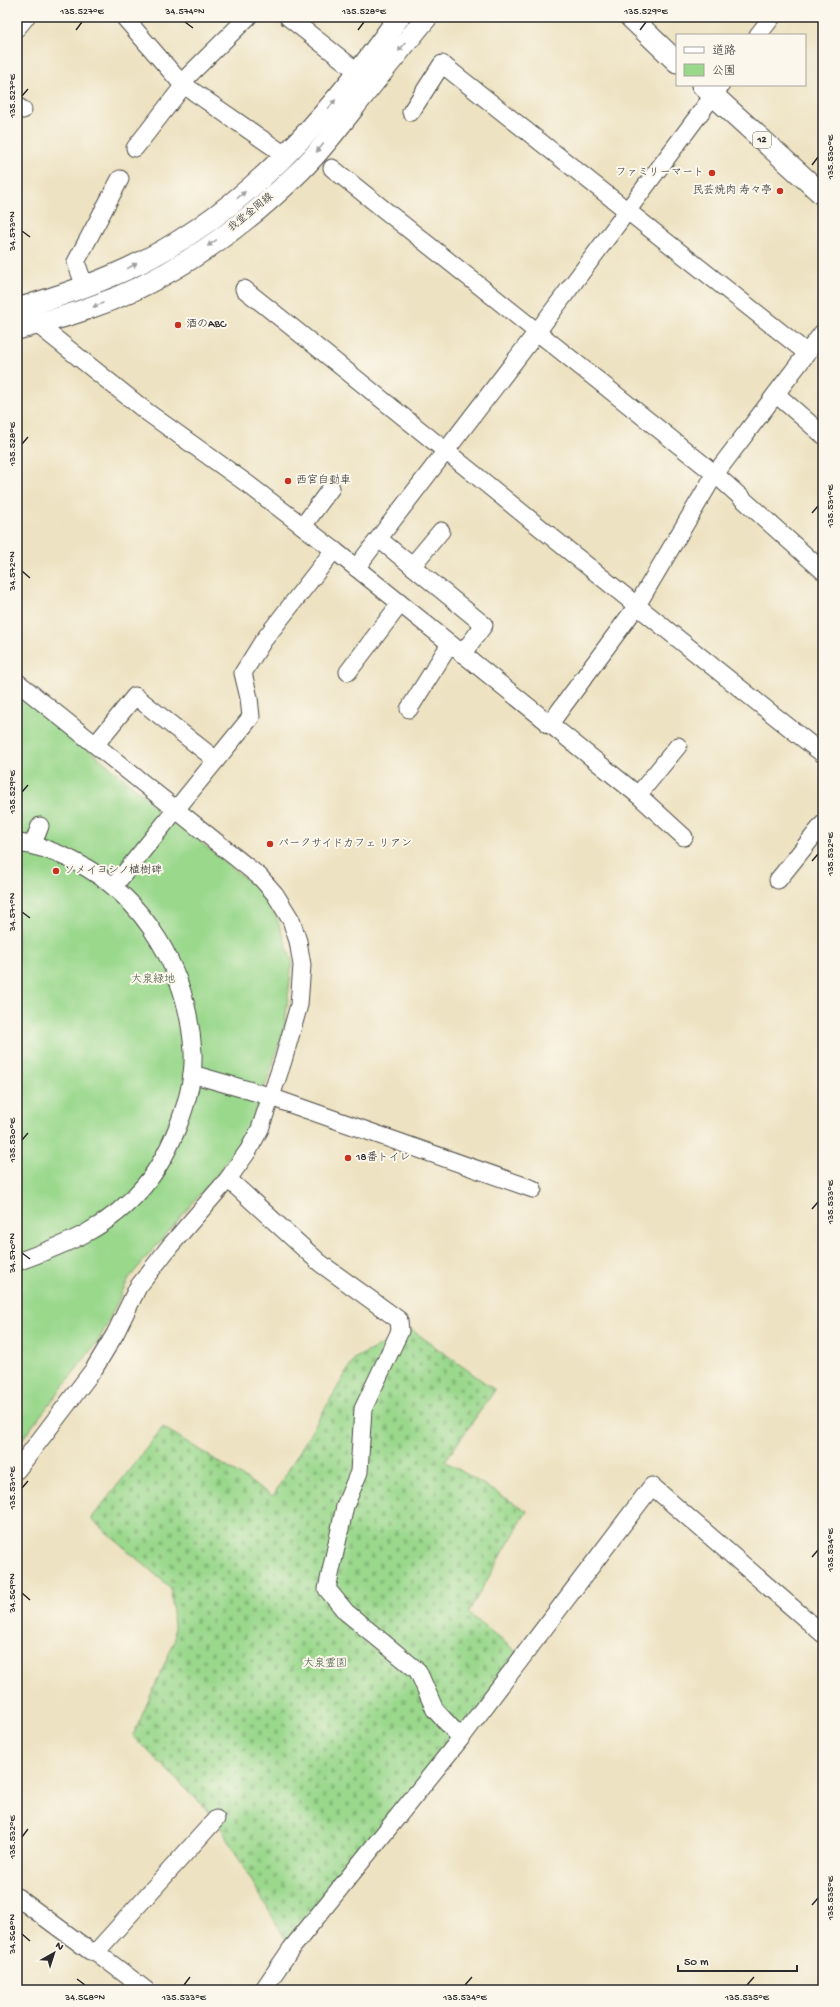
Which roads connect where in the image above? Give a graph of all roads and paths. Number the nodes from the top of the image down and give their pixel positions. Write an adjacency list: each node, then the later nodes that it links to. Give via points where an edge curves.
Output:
1 (26, 17): 9 (street)
2 (124, 17): 13 (street)
3 (248, 17): 13 (street)
4 (399, 17): 12 (main road, 我堂金岡線)
5 (427, 17): 25 (main road, 我堂金岡線, one-way to 25, via 303,168 263,205 184,262 135,289 90,308)
6 (630, 17): 11 (main road)
7 (772, 17): 10 (street)
8 (297, 20): 12 (street)
9 (17, 28)
10 (759, 34)
11 (676, 61)
12 (358, 72): 17 (main road, 我堂金岡線, one-way to 12, via 321,118)
13 (182, 84): 16 (street); 17 (street)
14 (712, 88): 20 (main road, 12); 21 (street)
15 (410, 112): 21 (street, via 442,64)
16 (135, 148)
17 (285, 155): 22 (main road, 我堂金岡線, one-way to 17, via 126,270 213,218)
18 (332, 168): 27 (street)
19 (120, 179): 22 (street, via 76,262)
20 (823, 195)
21 (628, 211): 27 (street); 29 (street)
22 (85, 287): 24 (main road, 我堂金岡線)
23 (244, 289): 32 (street)
24 (17, 309)
25 (37, 324): 26 (main road, 我堂金岡線); 35 (street, via 148,412)
26 (17, 329)
27 (537, 332): 32 (street); 33 (street)
28 (823, 332): 29 (street)
29 (807, 353): 30 (street)
30 (776, 394): 31 (street); 33 (street)
31 (823, 435)
32 (446, 450): 37 (street); 43 (street)
33 (715, 474): 41 (street); 43 (street)
34 (331, 488): 35 (street)
35 (303, 526): 38 (street)
36 (441, 531): 39 (street)
37 (379, 539): 39 (street); 40 (street)
38 (334, 550): 40 (street); 52 (street, via 263,641 243,672 251,717)
39 (412, 566): 44 (street, via 484,626)
40 (356, 568): 42 (street)
41 (823, 571)
42 (400, 604): 44 (street); 45 (street)
43 (636, 607): 48 (street); 51 (street)
44 (456, 649): 47 (street); 48 (street)
45 (348, 672)
46 (17, 682): 49 (street)
47 (409, 709)
48 (549, 725): 53 (street)
49 (96, 744): 52 (street, via 135,696); 54 (street)
50 (678, 746): 53 (street)
51 (823, 754)
52 (216, 760): 54 (street)
53 (638, 795): 57 (street)
54 (176, 809): 60 (street); 62 (street, via 260,877 275,894 291,920 298,941 302,965 299,1006)
55 (823, 824): 59 (street)
56 (40, 826): 58 (street)
57 (684, 837)
58 (25, 844): 60 (street, via 63,856 92,870)
59 (778, 880)
60 (114, 886): 61 (street, via 154,930 172,963 184,997 193,1052)
61 (192, 1074): 62 (street); 65 (street, via 178,1128 145,1185 111,1219 69,1243)
62 (270, 1097): 63 (street, via 257,1134); 64 (street)
63 (228, 1179): 66 (street, via 138,1287 94,1369); 68 (street, via 320,1263 399,1320 400,1331 363,1409 358,1472 345,1506 326,1589 346,1612 418,1671 435,1710)
64 (534, 1189)
65 (17, 1262)
66 (17, 1470)
67 (823, 1634): 68 (street, via 652,1486)
68 (461, 1738): 73 (street, via 291,1949)
69 (216, 1819): 71 (street)
70 (17, 1897): 71 (street, via 90,1951)
71 (96, 1952): 72 (street)
72 (146, 1990)
73 (263, 1990)

